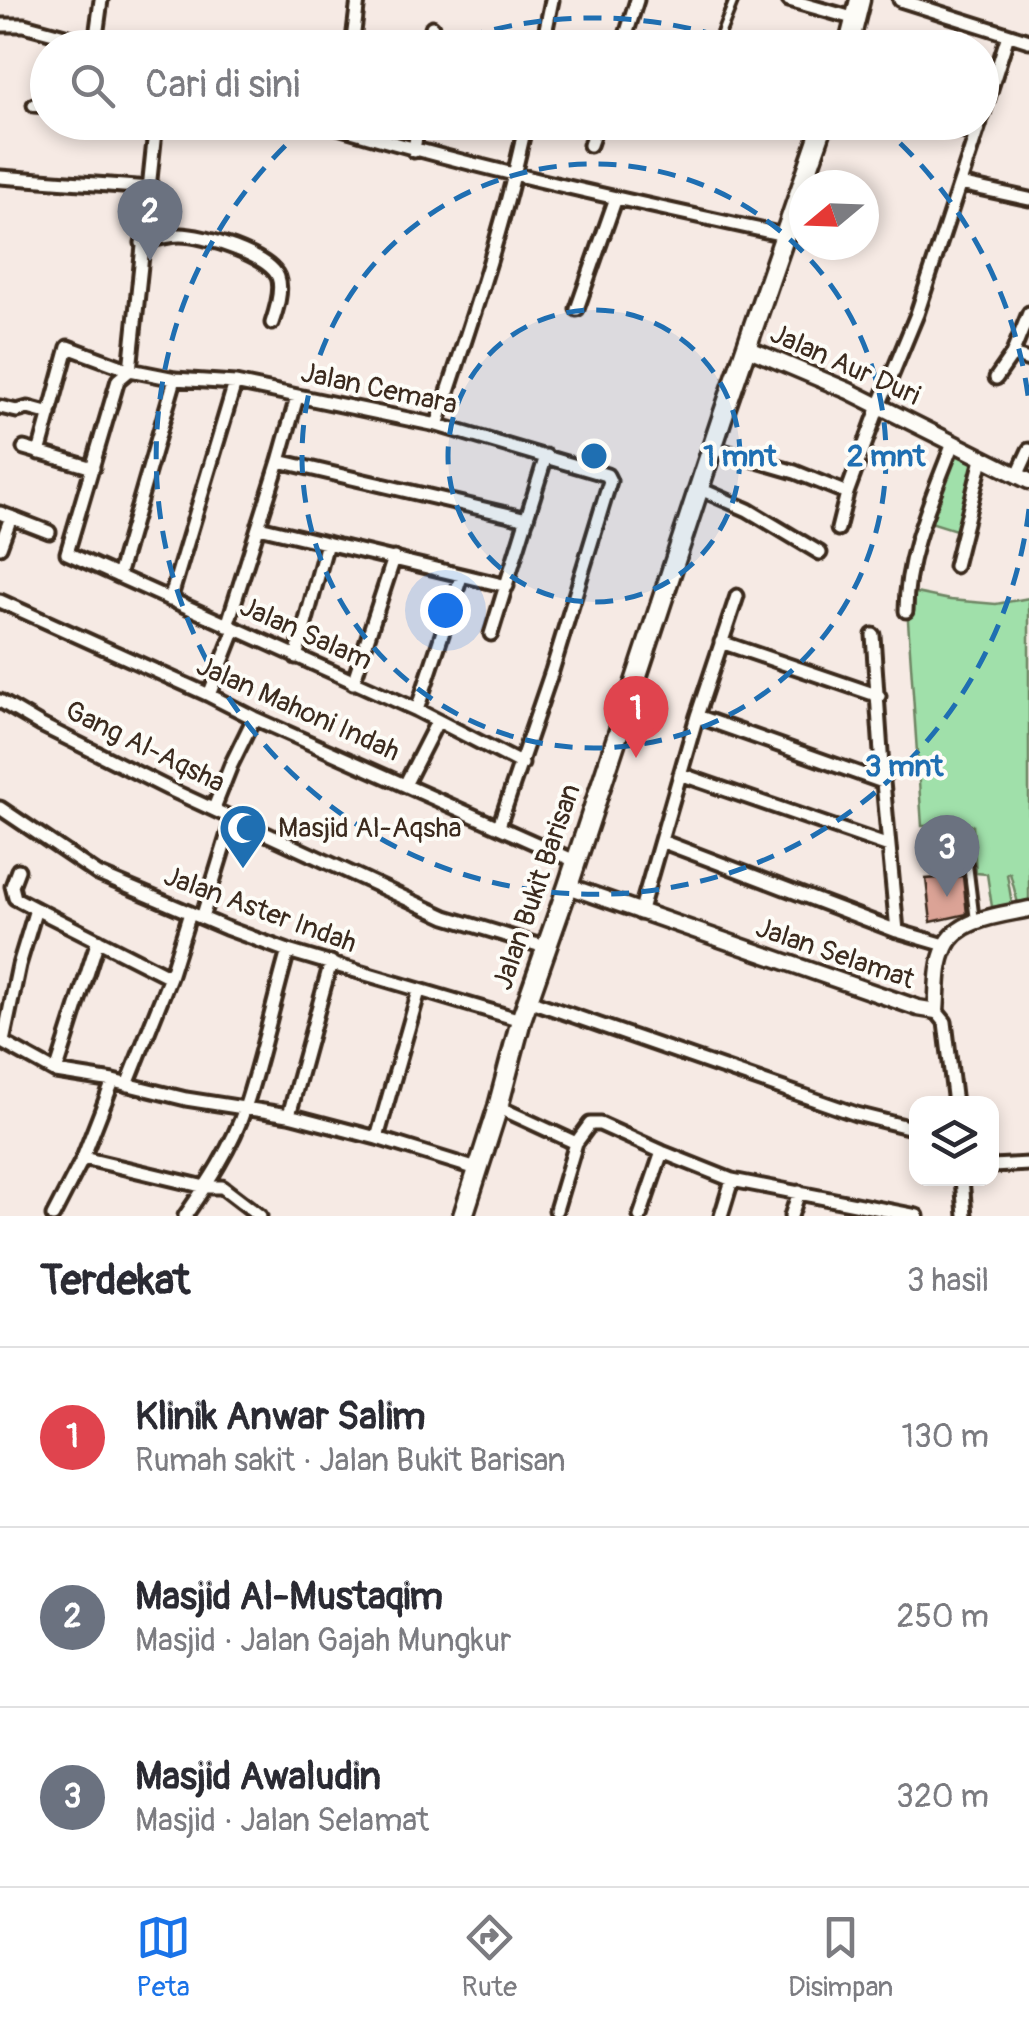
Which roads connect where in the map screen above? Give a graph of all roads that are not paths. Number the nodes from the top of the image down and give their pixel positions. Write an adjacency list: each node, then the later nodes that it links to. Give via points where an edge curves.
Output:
1 (101, 0): 13 (street)
2 (358, 0): 14 (street)
3 (552, 0): 16 (street)
4 (637, 0): 17 (street)
5 (734, 0): 18 (lane)
6 (790, 0): 9 (street)
7 (860, 0): 9 (main road)
8 (900, 0): 20 (street)
9 (856, 19): 19 (main road)
10 (0, 25): 12 (street)
11 (432, 26): 15 (street)
12 (43, 30)
13 (97, 30)
14 (354, 30)
15 (431, 30)
16 (546, 30)
17 (628, 30)
18 (722, 30)
19 (853, 30)
20 (990, 30)
21 (999, 33): 22 (street)
22 (1008, 36): 23 (street); 24 (street)
23 (1029, 41)
24 (999, 64)
25 (154, 140): 37 (street)
26 (384, 140): 33 (street)
27 (415, 140): 33 (street)
28 (522, 140): 34 (street)
29 (592, 140): 32 (street)
30 (818, 140): 40 (main road, Jalan Bukit Barisan)
31 (974, 140): 36 (street)
32 (590, 146)
33 (414, 150): 34 (street)
34 (515, 176): 38 (street); 56 (street)
35 (0, 177): 37 (street)
36 (960, 184): 39 (street); 53 (street)
37 (150, 188): 41 (street)
38 (616, 198): 40 (street); 42 (street)
39 (1029, 199)
40 (784, 234): 45 (main road, Jalan Bukit Barisan)
41 (142, 243): 44 (street, via 182,234 262,260 280,280); 48 (street)
42 (577, 309)
43 (1029, 314): 46 (street)
44 (272, 324)
45 (747, 348): 53 (street, Jalan Aur Duri); 59 (main road, Jalan Bukit Barisan)
46 (1012, 355): 47 (street); 49 (street)
47 (1029, 360)
48 (130, 370): 50 (street, Jalan Cemara); 55 (street, Jalan Cemara, via 68,346); 65 (street, via 118,380)
49 (996, 378)
50 (176, 379): 51 (street, Jalan Cemara); 79 (street)
51 (235, 383): 52 (street, Jalan Cemara); 83 (street)
52 (296, 396): 56 (street, Jalan Cemara); 64 (street)
53 (879, 406): 57 (street, Jalan Aur Duri); 68 (street)
54 (0, 407): 55 (street)
55 (50, 414): 61 (street)
56 (437, 425): 62 (street, Jalan Cemara)
57 (953, 443): 63 (street, Jalan Aur Duri); 85 (street, via 907,580)
58 (24, 448): 61 (street)
59 (712, 448): 67 (main road, Jalan Bukit Barisan); 68 (street)
60 (1029, 450): 66 (street)
61 (39, 453): 65 (street)
62 (546, 456): 70 (street); 99 (street, Jalan Cemara, via 610,481)
63 (982, 459): 66 (street, Jalan Aur Duri); 78 (street)
64 (279, 461): 70 (street); 71 (street)
65 (93, 468): 79 (street, Jalan Salam, via 68,554)
66 (1023, 479)
67 (698, 488): 76 (street); 109 (main road, Jalan Bukit Barisan)
68 (847, 493): 72 (street)
69 (5, 515): 73 (street); 75 (street)
70 (527, 519): 81 (street)
71 (259, 528): 74 (street); 86 (street)
72 (838, 530)
73 (48, 532)
74 (327, 543): 77 (street); 90 (street)
75 (0, 547)
76 (820, 553)
77 (394, 558): 80 (street); 91 (street)
78 (955, 566)
79 (118, 576): 83 (street, Jalan Salam)
80 (462, 577): 81 (street); 95 (street)
81 (507, 586): 87 (street)
82 (737, 596): 89 (street)
83 (170, 600): 86 (street, Jalan Salam)
84 (0, 601): 92 (street, Jalan Mahoni Indah)
85 (906, 611)
86 (231, 628): 90 (street, Jalan Salam); 92 (street)
87 (491, 634)
88 (873, 635): 93 (street)
89 (722, 642): 93 (street); 96 (street)
90 (296, 657): 91 (street, Jalan Salam)
91 (353, 683): 95 (street, Jalan Salam)
92 (209, 695): 97 (street, Jalan Mahoni Indah)
93 (879, 696): 101 (street)
94 (0, 702): 104 (street, Gang Al-Aqsha)
95 (418, 710): 98 (street, Jalan Salam)
96 (697, 716): 100 (street); 101 (street)
97 (254, 718): 102 (street, Jalan Mahoni Indah); 104 (street)
98 (437, 722): 99 (street, Jalan Salam); 102 (street)
99 (522, 764): 106 (street)
100 (680, 774): 107 (street); 108 (street)
101 (883, 782): 108 (street)
102 (405, 785): 106 (street, Jalan Mahoni Indah)
103 (0, 808): 116 (street, Jalan Aster Indah, via 98,874)
104 (214, 808): 105 (street, Gang Al-Aqsha)
105 (233, 817): 116 (street); 121 (street, Gang Al-Aqsha, via 446,917)
106 (499, 826): 109 (street, Jalan Mahoni Indah)
107 (662, 841): 115 (street); 118 (street)
108 (889, 846): 118 (street)
109 (576, 861): 112 (main road, Jalan Bukit Barisan)
110 (944, 867): 117 (lane, via 968,864)
111 (18, 870): 114 (street, via 14,898)
112 (568, 886): 115 (street, Jalan Selamat); 121 (main road, Jalan Bukit Barisan)
113 (1029, 908): 117 (street, Jalan Selamat)
114 (36, 909): 119 (street); 129 (street)
115 (640, 913): 127 (street, Jalan Selamat)
116 (196, 916): 122 (street, Jalan Aster Indah); 124 (street)
117 (976, 923): 120 (street, Jalan Selamat)
118 (897, 931): 120 (street)
119 (98, 940): 124 (street); 130 (street)
120 (945, 945): 127 (street, Jalan Selamat)
121 (548, 948): 126 (main road, Jalan Bukit Barisan)
122 (288, 952): 123 (street, Jalan Aster Indah); 135 (street)
123 (331, 962): 125 (street, Jalan Aster Indah); 136 (street)
124 (170, 977): 132 (street)
125 (418, 991): 128 (street, Jalan Aster Indah); 138 (street)
126 (528, 1000): 128 (main road, Jalan Bukit Barisan); 137 (street)
127 (936, 1011): 133 (street, via 946,1022)
128 (521, 1020): 134 (main road, Jalan Bukit Barisan)
129 (1, 1041): 130 (street)
130 (56, 1072): 131 (street)
131 (113, 1081): 132 (street); 141 (street)
132 (128, 1084): 135 (street)
133 (955, 1096)
134 (498, 1107): 139 (street); 144 (main road, Jalan Bukit Barisan)
135 (244, 1110): 136 (street); 147 (street)
136 (289, 1115): 138 (street)
137 (909, 1127)
138 (376, 1138): 144 (street)
139 (576, 1143): 140 (street, via 590,1124 600,1124); 149 (street)
140 (662, 1152): 145 (street); 155 (street)
141 (83, 1158): 147 (street); 151 (street)
142 (1029, 1164): 143 (street)
143 (999, 1166)
144 (477, 1169): 154 (main road, Jalan Bukit Barisan)
145 (732, 1180): 148 (street); 156 (street)
146 (963, 1186): 159 (street)
147 (205, 1187): 152 (street); 153 (street, via 222,1187)
148 (799, 1192): 150 (street); 157 (street)
149 (556, 1210)
150 (862, 1212): 158 (street)
151 (53, 1216)
152 (185, 1216)
153 (260, 1216)
154 (462, 1216)
155 (640, 1216)
156 (721, 1216)
157 (791, 1216)
158 (917, 1216)
159 (965, 1216)

